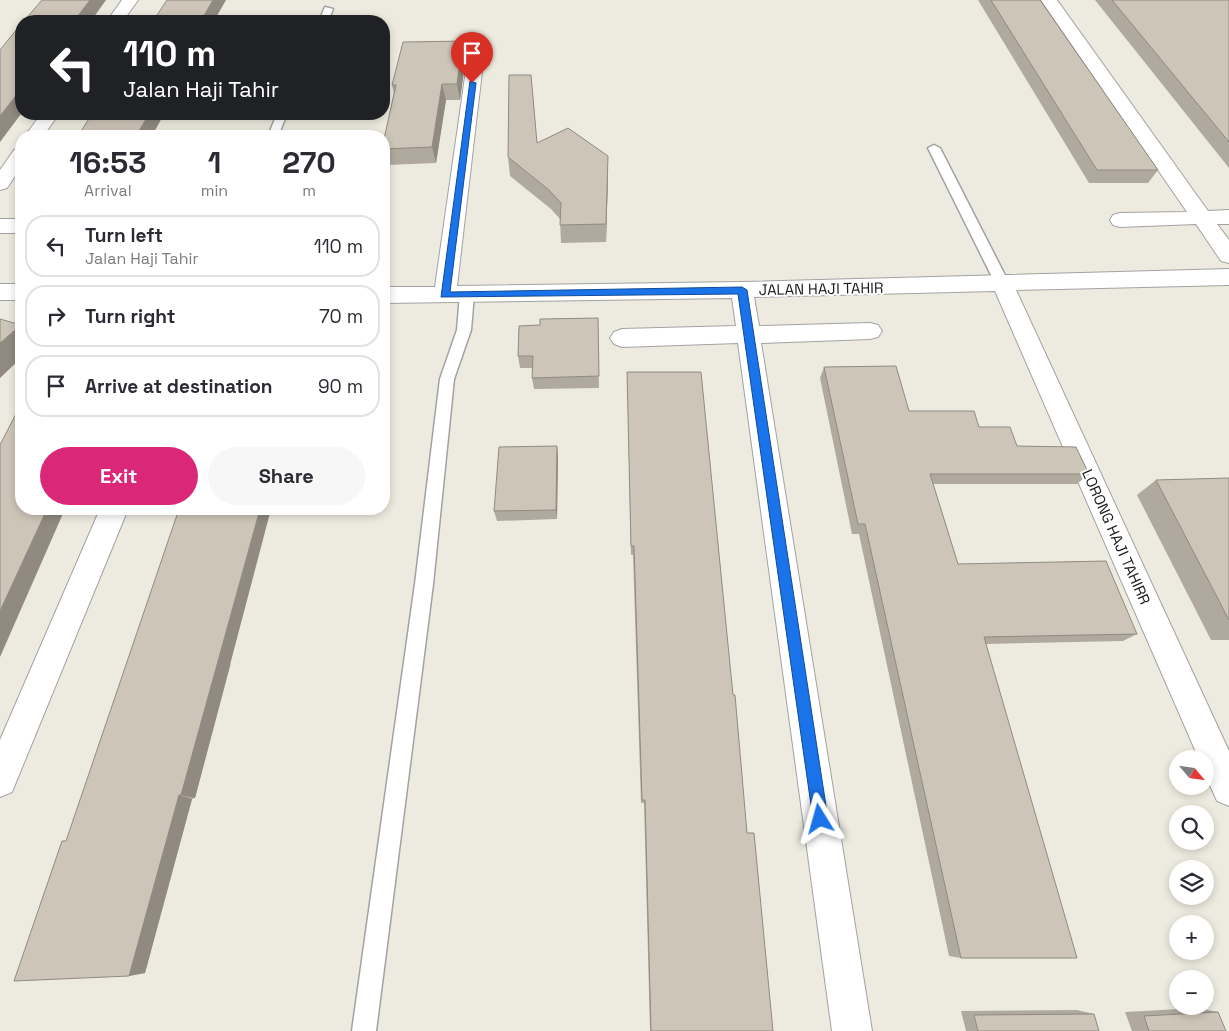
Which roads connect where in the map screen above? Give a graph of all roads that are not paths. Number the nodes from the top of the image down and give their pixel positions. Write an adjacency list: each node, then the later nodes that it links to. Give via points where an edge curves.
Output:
1 (130, 0): 4 (street)
2 (1049, 0): 10 (street)
3 (328, 9): 5 (lane)
4 (119, 15)
5 (326, 15)
6 (475, 63): 23 (street)
7 (934, 148): 17 (lane)
8 (15, 163): 9 (street)
9 (0, 184)
10 (1202, 217): 11 (street); 12 (street); 15 (street)
11 (1229, 217)
12 (1120, 220)
13 (0, 226): 14 (street)
14 (15, 226)
15 (1229, 256)
16 (1229, 278): 17 (street, JALAN HAJI TAHIR)
17 (1003, 285): 18 (street, JALAN HAJI TAHIR); 29 (street, LORONG HAJI TAHIRR)
18 (742, 290): 21 (street, JALAN HAJI TAHIR); 25 (street)
19 (0, 292): 20 (street)
20 (15, 292)
21 (467, 294): 23 (street, JALAN HAJI TAHIR); 30 (lane, via 464,330 447,379 424,584)
22 (390, 295): 23 (street, JALAN HAJI TAHIR)
23 (445, 295)
24 (870, 331): 25 (street)
25 (749, 336): 26 (street); 31 (street)
26 (622, 338)
27 (111, 515): 28 (street)
28 (0, 780)
29 (1229, 789)
30 (364, 1031)
31 (852, 1031)

